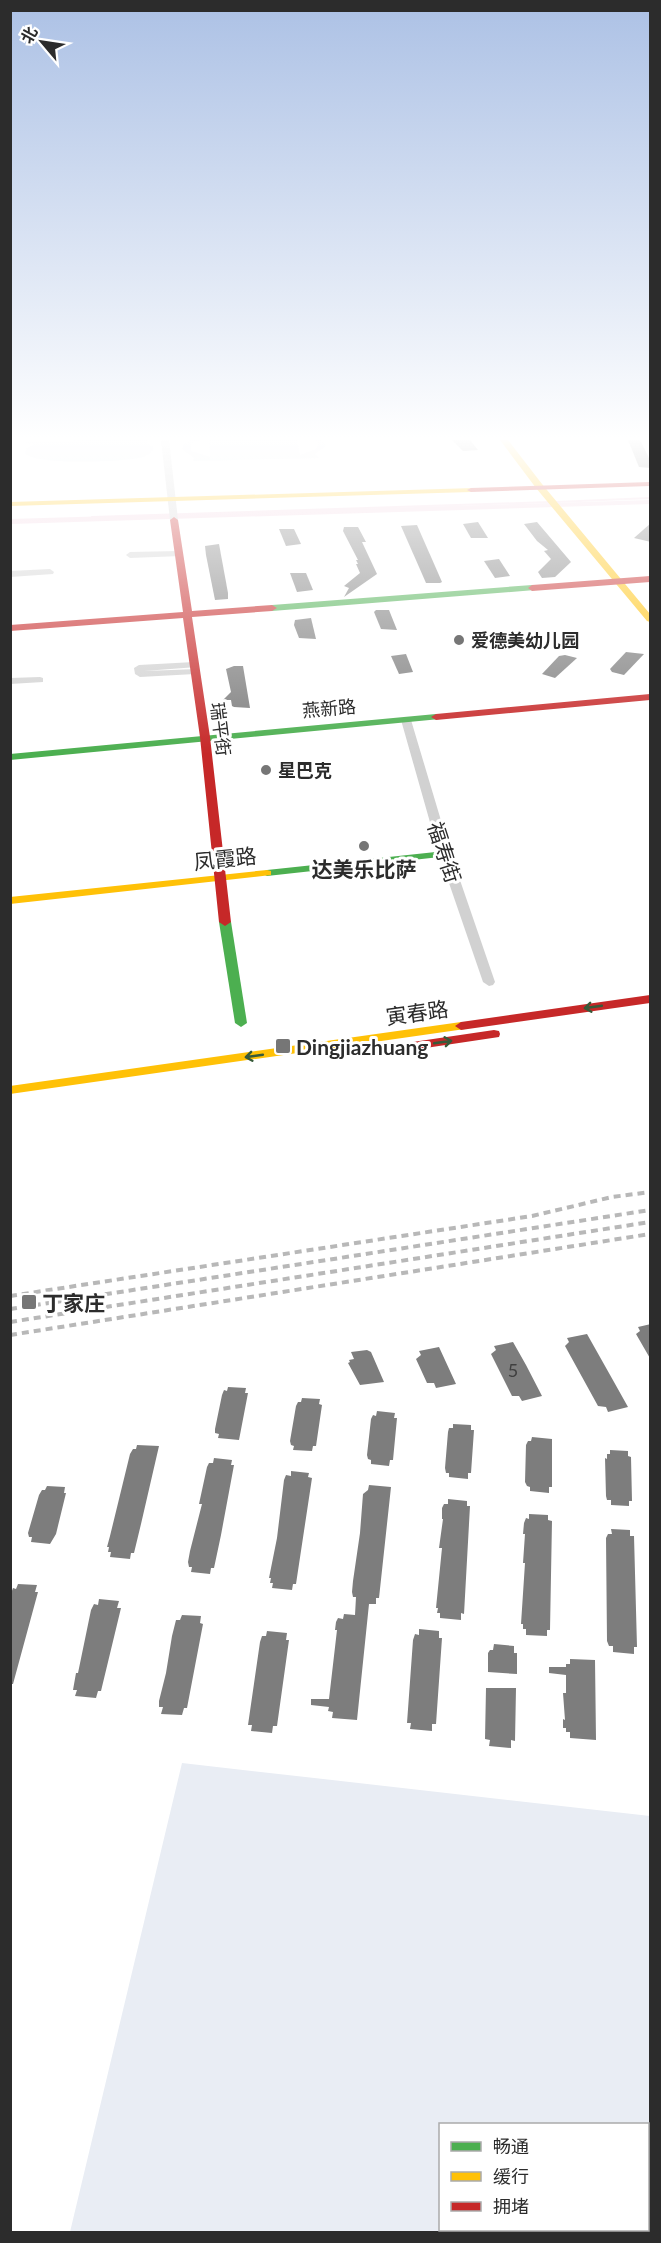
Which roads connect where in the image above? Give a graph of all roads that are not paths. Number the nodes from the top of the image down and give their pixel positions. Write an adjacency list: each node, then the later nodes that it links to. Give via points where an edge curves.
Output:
1 (177, 545): 3 (street, 瑞平街)
2 (597, 545): 8 (street)
3 (178, 554): 4 (street); 10 (street, 瑞平街)
4 (130, 555)
5 (50, 572): 6 (street)
6 (10, 573)
7 (651, 579): 8 (street)
8 (626, 580): 9 (street); 10 (street); 11 (street)
9 (651, 601)
10 (186, 615): 12 (street); 18 (street, 瑞平街)
11 (651, 619)
12 (10, 628)
13 (40, 680): 14 (street)
14 (10, 681)
15 (651, 689): 18 (street, 燕新路)
16 (651, 697): 17 (street, 燕新路)
17 (406, 720): 18 (street, 燕新路); 21 (street, 福寿街)
18 (204, 733): 19 (street, 燕新路); 20 (street, 燕新路); 22 (street, 瑞平街)
19 (10, 747)
20 (10, 757)
21 (445, 854): 22 (street, 凤霞路); 24 (street, 福寿街)
22 (219, 880): 23 (street, 凤霞路); 27 (street, 瑞平街)
23 (10, 901)
24 (489, 982)
25 (651, 999): 28 (street, 寅春路, one-way to 28)
26 (651, 1011): 29 (street, 寅春路, one-way to 26, via 221,1074)
27 (241, 1023)
28 (10, 1090)
29 (10, 1097)

